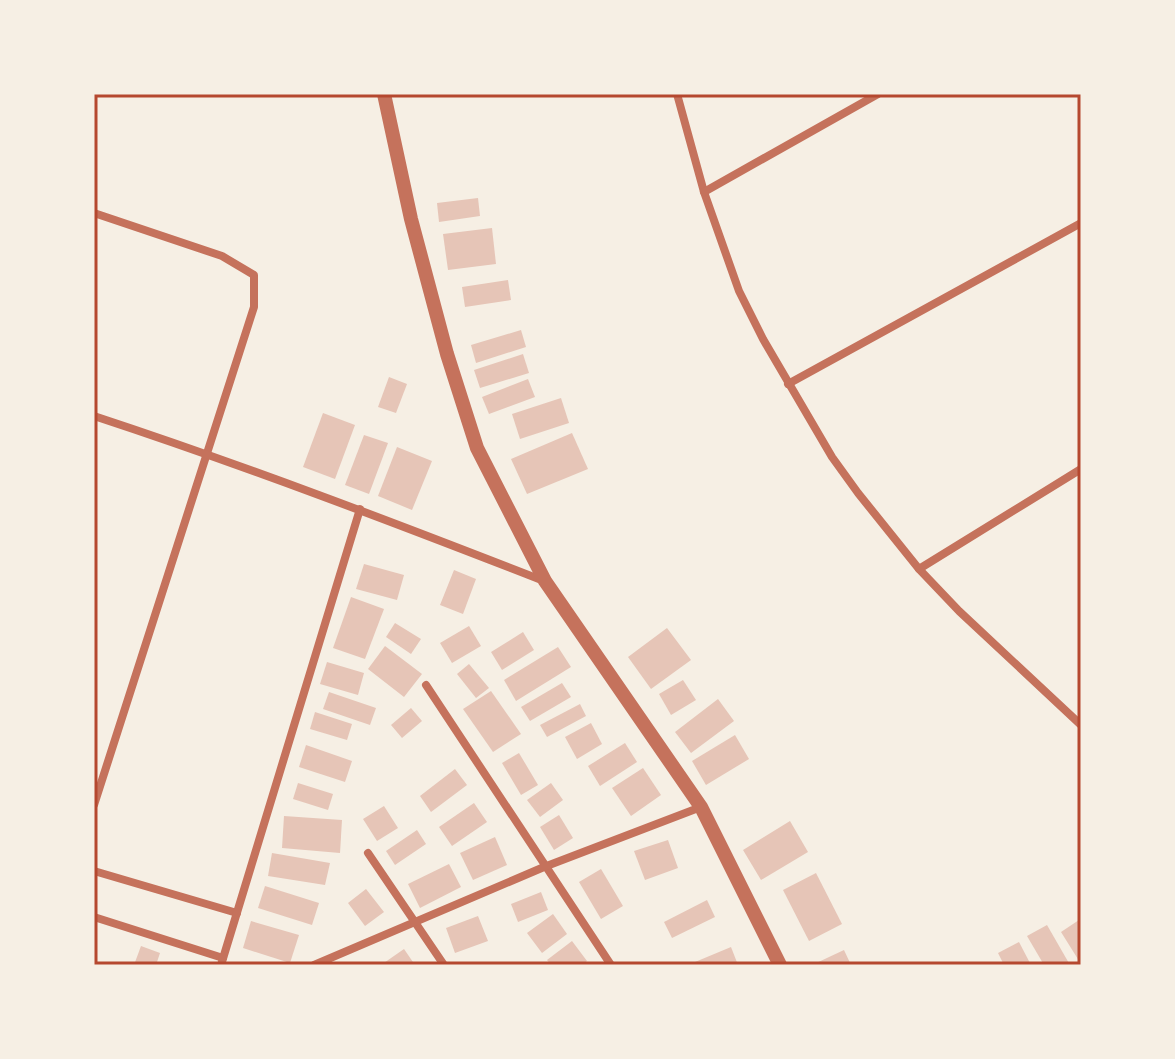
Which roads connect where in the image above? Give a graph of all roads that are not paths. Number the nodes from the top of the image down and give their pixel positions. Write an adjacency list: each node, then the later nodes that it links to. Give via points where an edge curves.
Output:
1 (384, 94): 13 (street, via 411,219 477,448)
2 (677, 94): 4 (street)
3 (878, 94): 4 (street)
4 (704, 192): 7 (street, via 739,291)
5 (94, 213): 9 (street, via 222,256 254,275 254,307)
6 (1081, 223): 7 (street)
7 (788, 384): 12 (street, via 858,493)
8 (94, 416): 9 (street)
9 (206, 453): 11 (street); 16 (street)
10 (1081, 469): 12 (street)
11 (360, 509): 13 (street); 21 (street)
12 (919, 569): 15 (street)
13 (545, 581): 17 (street)
14 (426, 685): 19 (street)
15 (1080, 722)
16 (94, 805)
17 (701, 807): 19 (street); 28 (street)
18 (368, 853): 23 (street)
19 (544, 867): 23 (street); 27 (street)
20 (94, 871): 21 (street)
21 (237, 913): 24 (street)
22 (94, 917): 24 (street)
23 (415, 922): 25 (street); 26 (street)
24 (222, 962)
25 (314, 965)
26 (444, 965)
27 (611, 965)
28 (780, 965)

